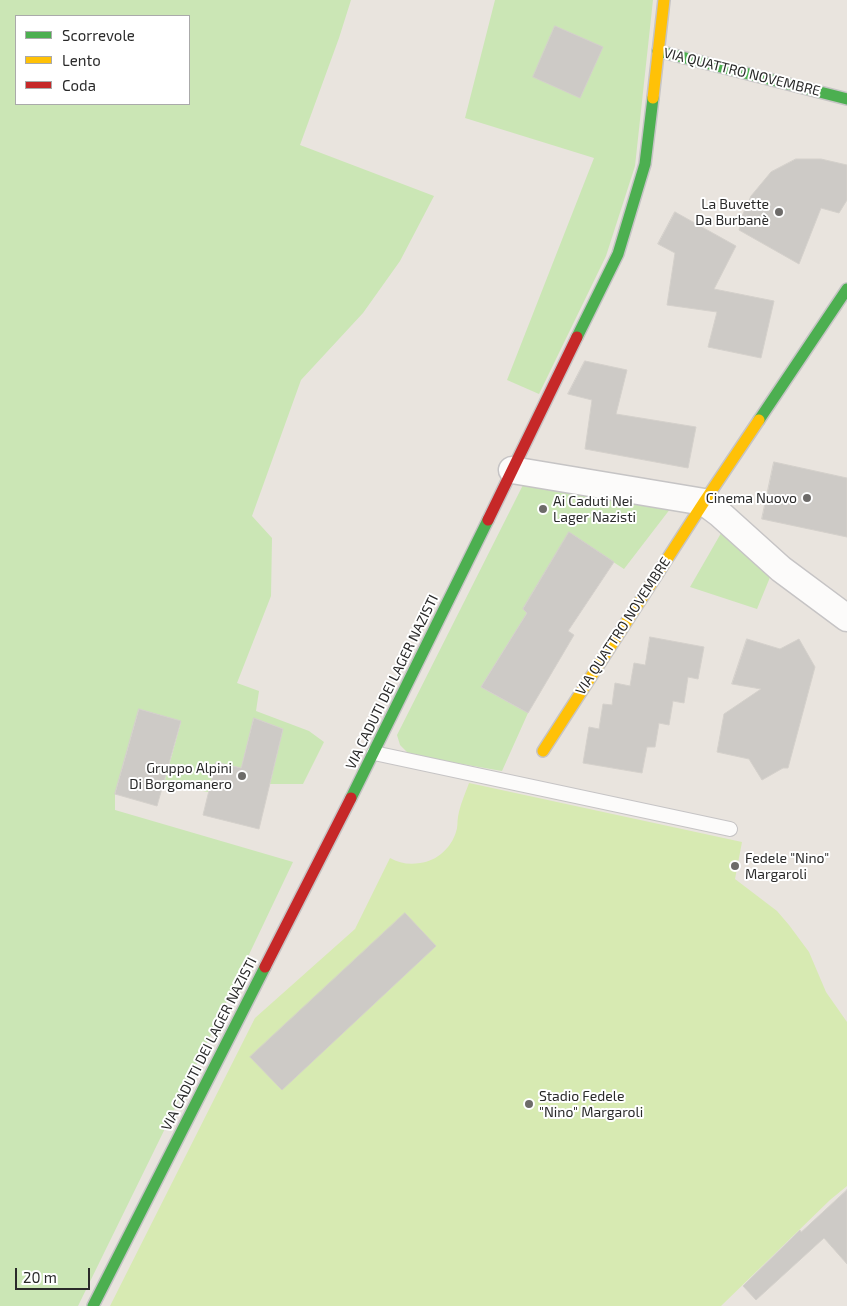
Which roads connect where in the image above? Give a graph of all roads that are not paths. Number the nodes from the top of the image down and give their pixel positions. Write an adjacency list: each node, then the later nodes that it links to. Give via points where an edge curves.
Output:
1 (664, 0): 2 (main road, VIA QUATTRO NOVEMBRE)
2 (658, 51): 3 (main road, VIA QUATTRO NOVEMBRE); 5 (main road, VIA CADUTI DEI LAGER NAZISTI, via 644,164 618,254)
3 (847, 99)
4 (847, 289): 6 (main road, VIA QUATTRO NOVEMBRE)
5 (512, 470): 6 (street); 9 (main road, VIA CADUTI DEI LAGER NAZISTI)
6 (704, 502): 7 (street, via 781,569); 8 (main road, VIA QUATTRO NOVEMBRE)
7 (847, 618)
8 (543, 751)
9 (374, 753): 10 (lane); 11 (main road, VIA CADUTI DEI LAGER NAZISTI)
10 (730, 830)
11 (93, 1306)

